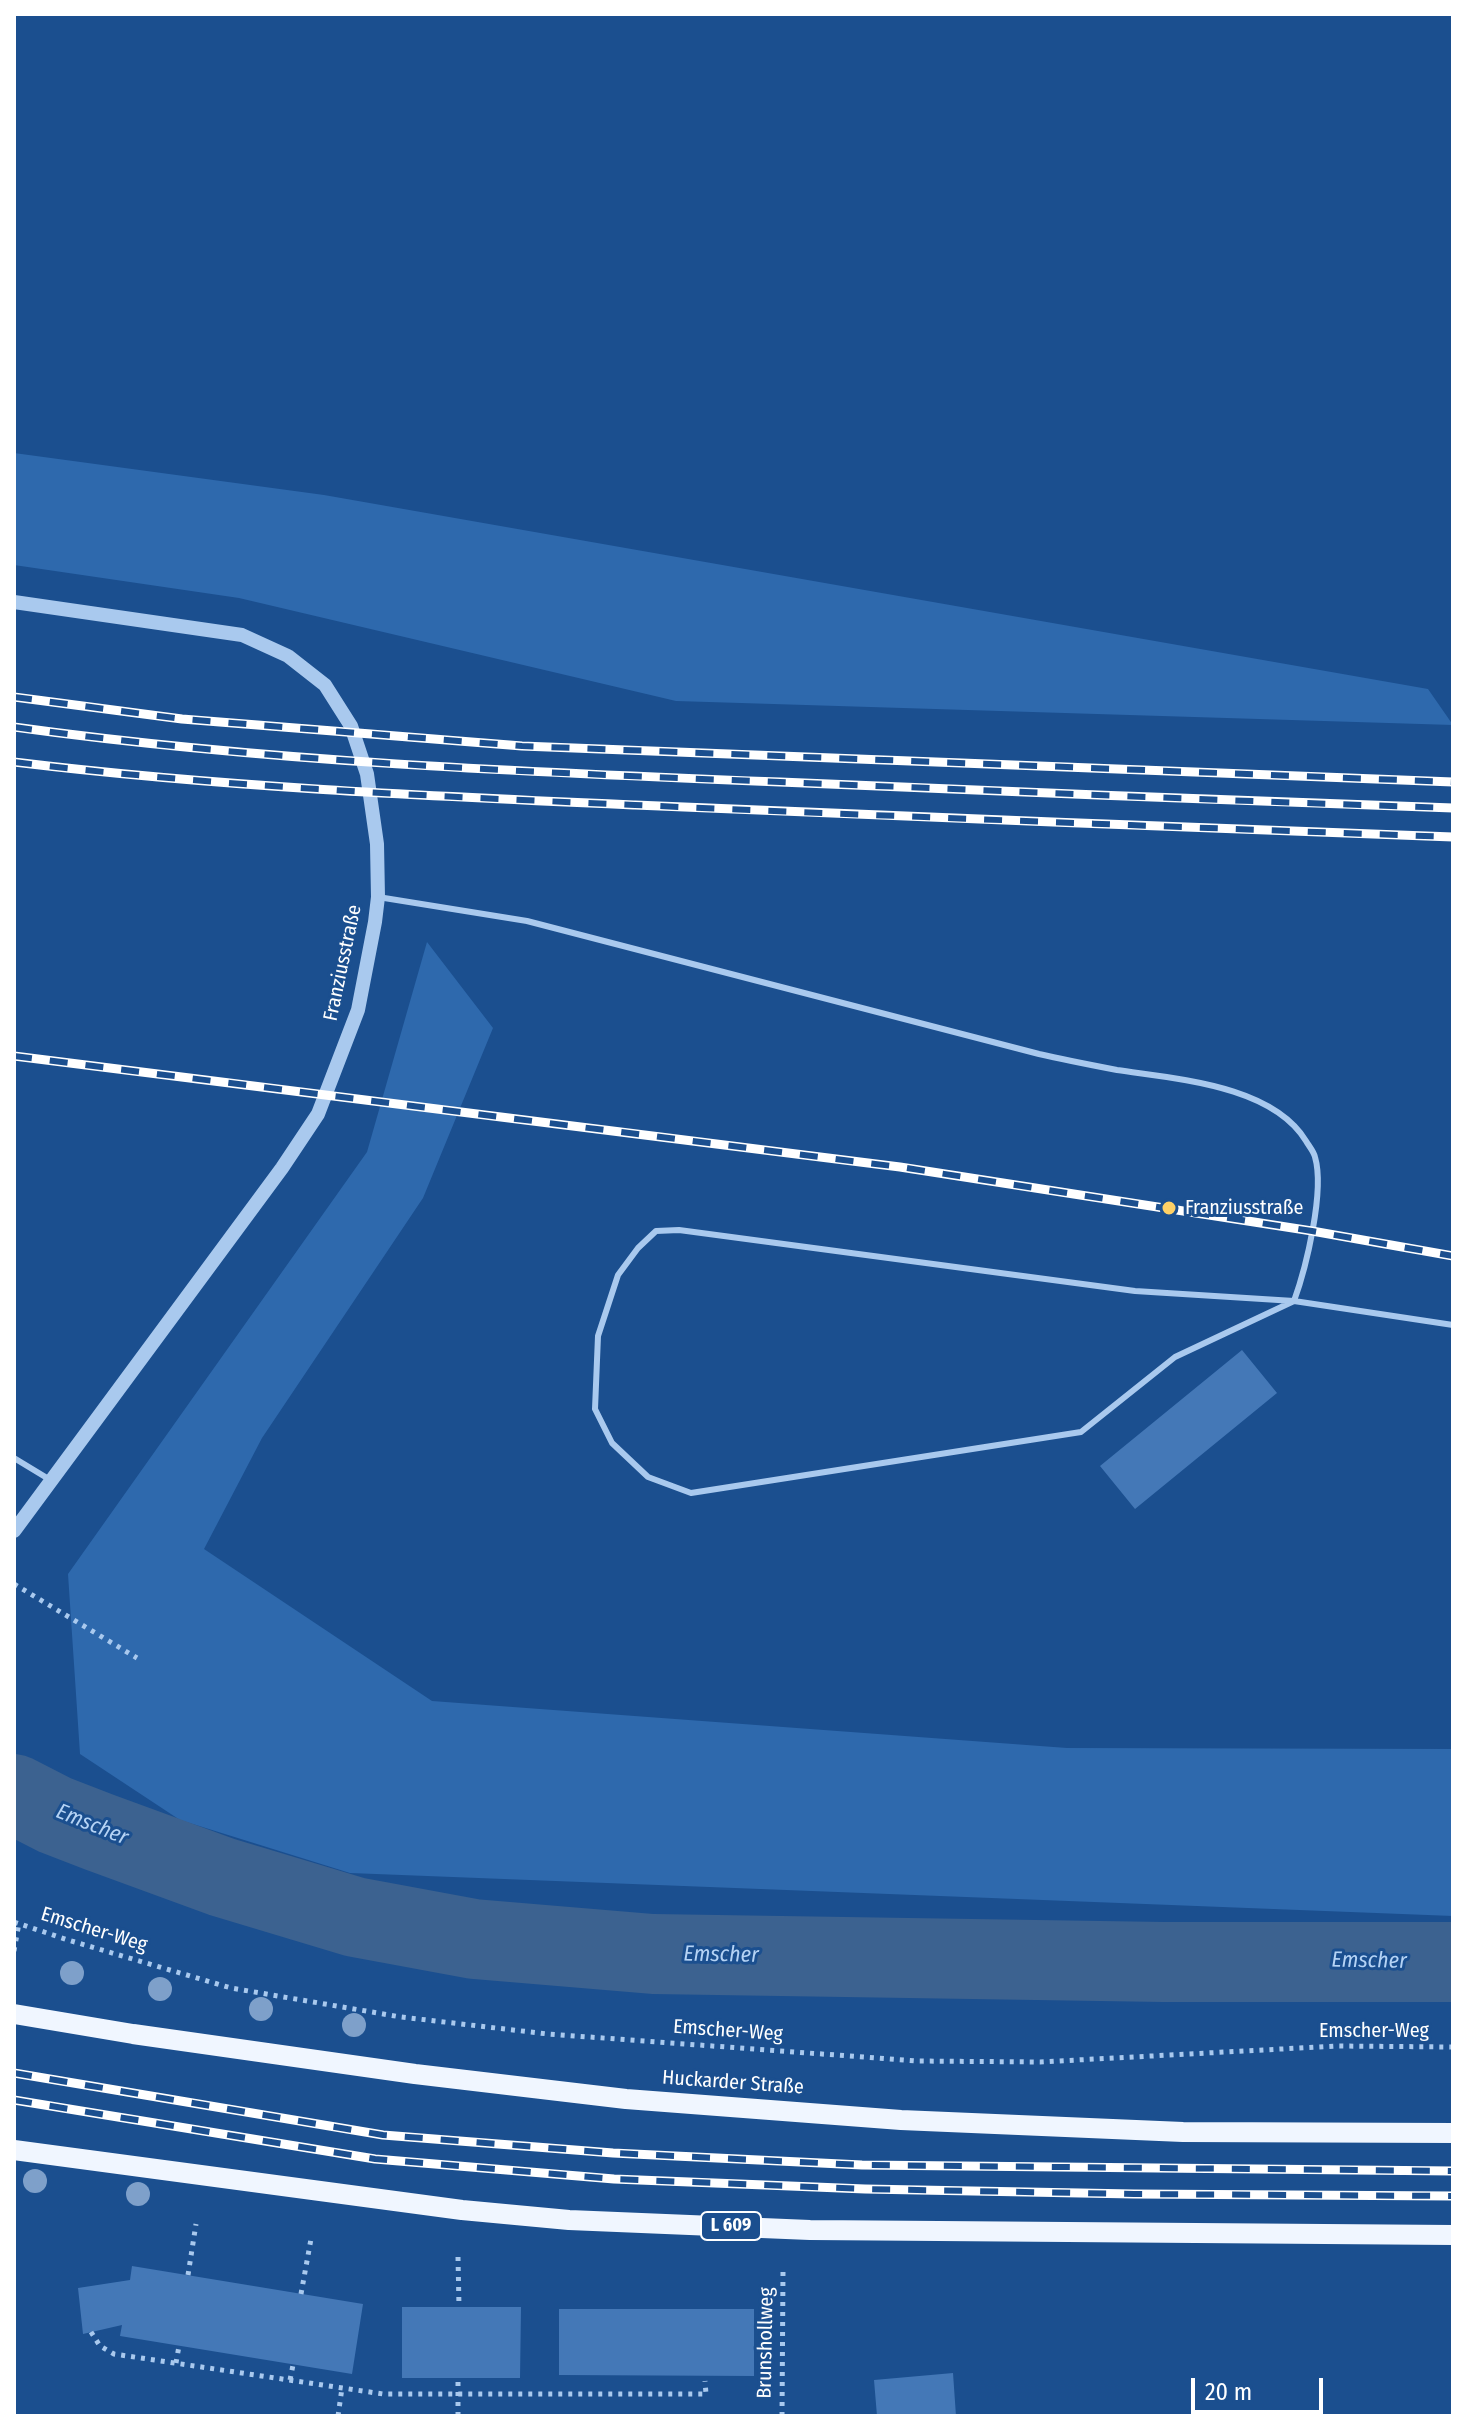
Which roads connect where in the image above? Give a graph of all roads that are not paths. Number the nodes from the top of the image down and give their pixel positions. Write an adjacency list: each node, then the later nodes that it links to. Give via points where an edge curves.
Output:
1 (14, 602): 2 (street, Franziusstraße, via 242,635 288,656 325,685 351,726 367,774)
2 (378, 897): 3 (lane, via 527,921 1039,1054 1246,1095 1299,1128 1315,1156 1315,1215); 6 (street, Franziusstraße, via 358,1010 318,1114)
3 (1294, 1301): 3 (lane, via 1135,1291 656,1231 618,1275 598,1336 595,1409 612,1443 648,1477 691,1493 1081,1432 1175,1357); 4 (lane)
4 (1453, 1325)
5 (14, 1458): 6 (lane)
6 (52, 1481): 7 (street, Franziusstraße)
7 (14, 1531)
8 (14, 2014): 9 (main road, Huckarder Straße, via 415,2074 626,2099 901,2120 1168,2132)
9 (1453, 2133)
10 (14, 2150): 11 (main road, L 609, via 569,2220 810,2230)
11 (1453, 2235)

